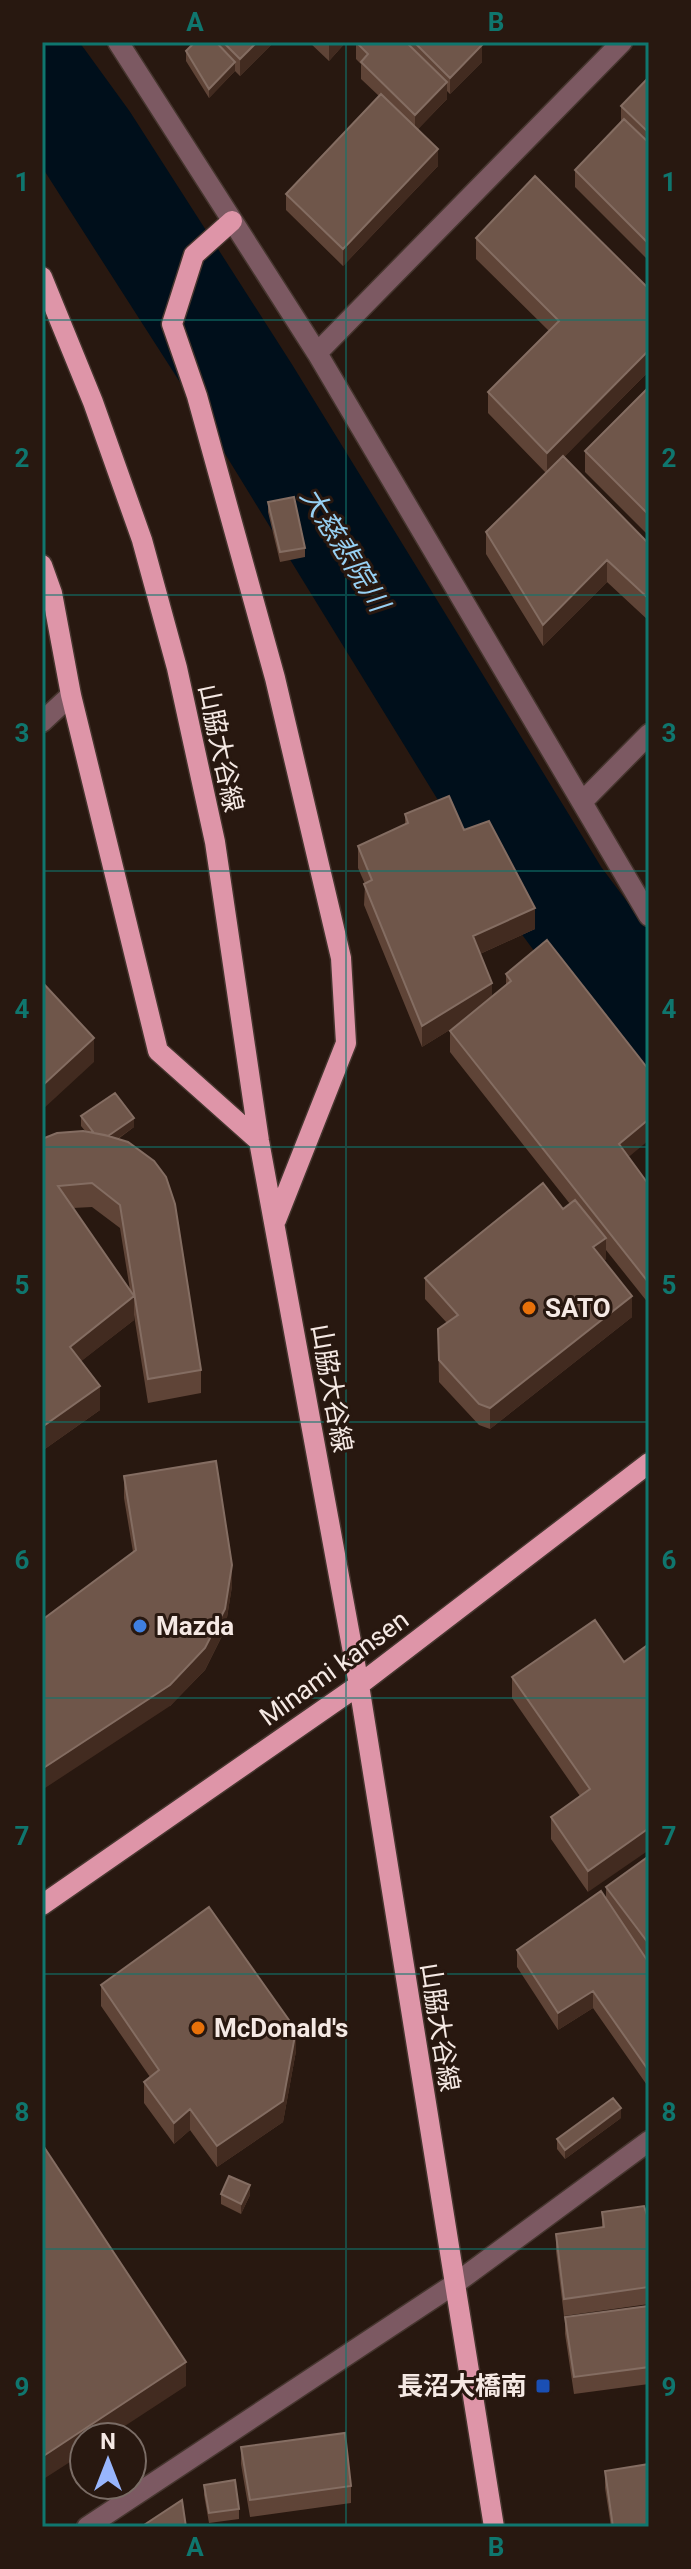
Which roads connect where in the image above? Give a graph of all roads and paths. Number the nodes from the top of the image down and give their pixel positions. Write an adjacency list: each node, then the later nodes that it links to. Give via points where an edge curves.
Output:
1 (118, 42): 3 (street)
2 (622, 42): 5 (street)
3 (232, 221): 5 (street); 13 (main road, via 194,255 172,324 275,678 341,958 346,1043)
4 (42, 277): 12 (main road, 山脇大谷線, via 142,540 177,668 215,842)
5 (317, 353): 10 (street)
6 (42, 565): 7 (main road)
7 (71, 695): 8 (street); 12 (main road, via 158,1051)
8 (42, 722)
9 (649, 734): 10 (street)
10 (582, 802): 11 (street)
11 (649, 916)
12 (259, 1141): 13 (main road, 山脇大谷線)
13 (275, 1221): 15 (main road, 山脇大谷線)
14 (649, 1463): 15 (main road, Minami kansen)
15 (359, 1685): 16 (main road, Minami kansen); 18 (main road, 山脇大谷線)
16 (42, 1905)
17 (649, 2141): 18 (street)
18 (456, 2283): 19 (street); 20 (main road, 山脇大谷線)
19 (87, 2527)
20 (494, 2527)

